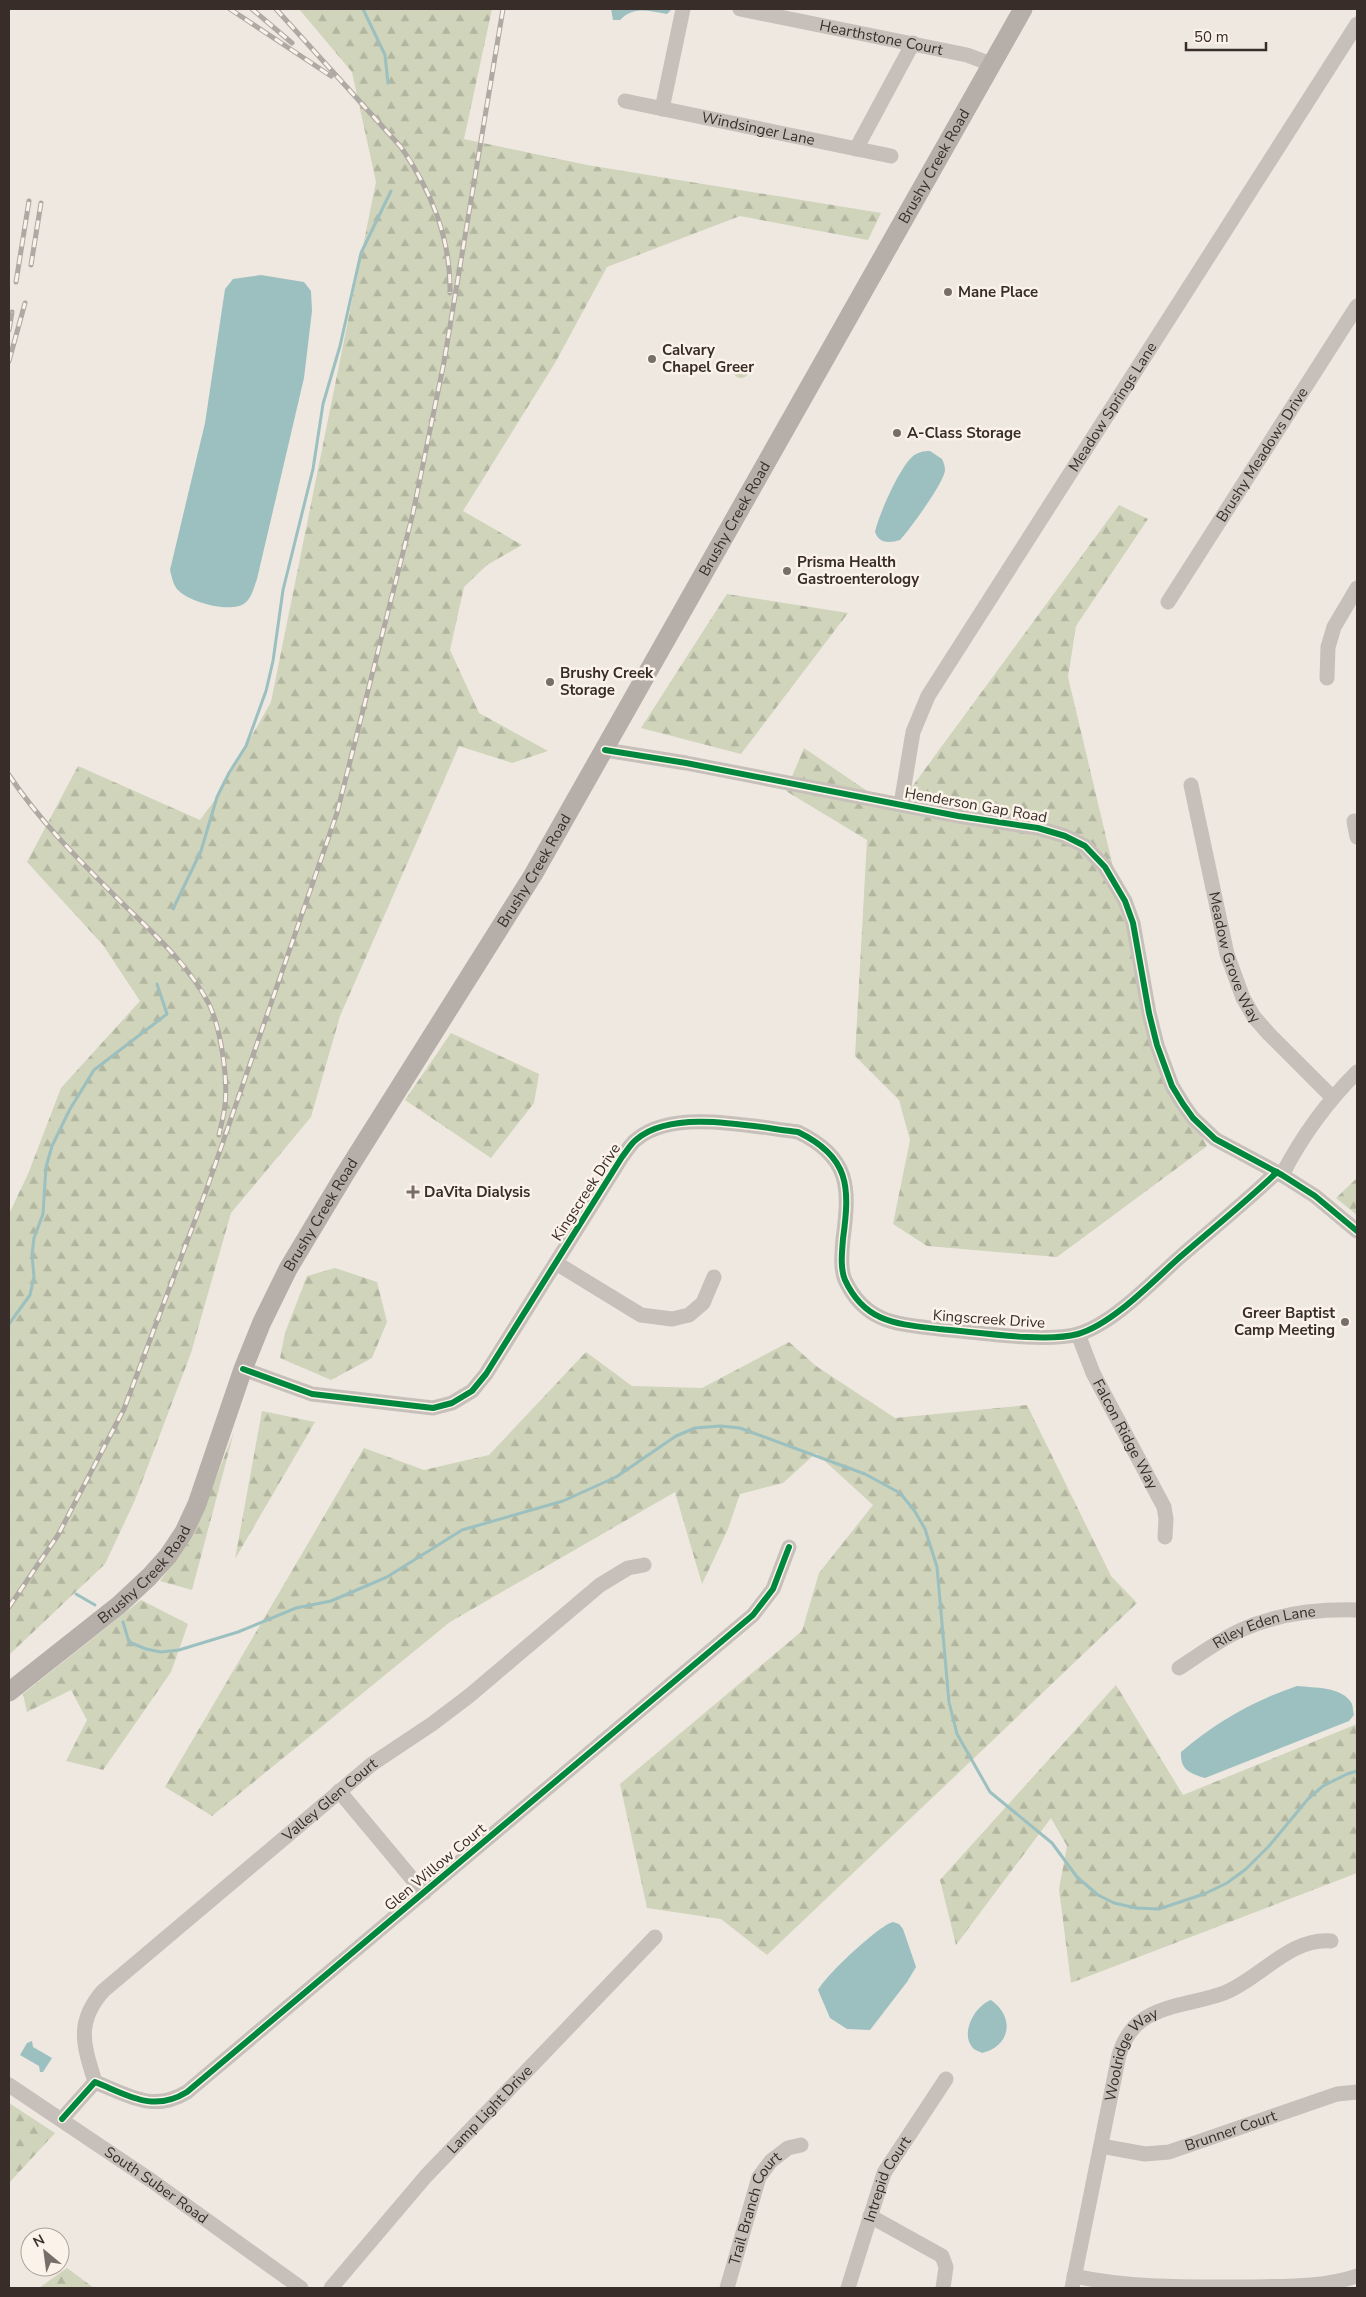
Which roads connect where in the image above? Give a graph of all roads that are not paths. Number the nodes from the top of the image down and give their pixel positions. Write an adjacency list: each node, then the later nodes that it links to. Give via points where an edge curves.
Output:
1 (683, 9): 8 (street)
2 (740, 9): 5 (street, Hearthstone Court)
3 (1023, 9): 6 (main road, Brushy Creek Road)
4 (1357, 24): 17 (street, Meadow Springs Lane, via 928,696 913,732)
5 (913, 44): 6 (street, Hearthstone Court, via 967,55); 9 (street)
6 (992, 64): 15 (main road, Brushy Creek Road)
7 (625, 101): 8 (street, Windsinger Lane)
8 (662, 109): 9 (street, Windsinger Lane)
9 (856, 149): 10 (street, Windsinger Lane)
10 (891, 156)
11 (1357, 306): 13 (street, Brushy Meadows Drive)
12 (1357, 588): 14 (street, via 1334,627 1328,646)
13 (1168, 602)
14 (1327, 678)
15 (605, 750): 17 (street, Henderson Gap Road); 27 (main road, Brushy Creek Road, via 493,942 303,1243 262,1322)
16 (1192, 785): 21 (street, Meadow Grove Way, via 1227,954 1243,998 1269,1034)
17 (901, 804): 22 (street, Henderson Gap Road, via 1051,831 1075,840 1094,855 1114,879 1125,901 1133,924 1156,1045 1183,1104 1215,1138)
18 (1354, 821): 19 (street)
19 (1357, 837)
20 (1357, 1072): 21 (street)
21 (1333, 1098): 22 (street, via 1305,1133)
22 (1280, 1174): 23 (street, Henderson Gap Road, via 1315,1196); 26 (street, Kingscreek Drive, via 1104,1322)
23 (1357, 1231)
24 (556, 1263): 25 (street, via 641,1315 672,1319 689,1315 703,1303); 26 (street, Kingscreek Drive, via 622,1157 636,1139 653,1129 674,1122 699,1121 798,1132 828,1150 845,1180 846,1220 841,1257 844,1278 866,1310 885,1321 930,1328 1023,1336); 27 (street, Kingscreek Drive, via 486,1374 472,1391 452,1403 433,1408 312,1394)
25 (714, 1277)
26 (1078, 1334): 28 (street, Falcon Ridge Way, via 1093,1373 1164,1507)
27 (243, 1368): 33 (main road, Brushy Creek Road, via 197,1504 168,1556 119,1605)
28 (1165, 1537)
29 (789, 1547): 35 (street, Glen Willow Court, via 773,1589 753,1615)
30 (644, 1565): 34 (street, Valley Glen Court, via 628,1568 600,1585 468,1696)
31 (1357, 1610): 32 (street, Riley Eden Lane, via 1320,1609 1273,1618 1240,1630)
32 (1179, 1668)
33 (9, 1692)
34 (339, 1791): 35 (street); 39 (street, Valley Glen Court, via 96,1999 86,2017 83,2036)
35 (424, 1893): 39 (street, Glen Willow Court, via 177,2099 147,2102)
36 (655, 1937): 49 (street, Lamp Light Drive, via 426,2176)
37 (1331, 1940): 44 (street, Woolridge Way, via 1302,1945 1227,1992 1156,2013 1140,2022 1126,2038 1118,2055)
38 (946, 2079): 45 (street, Intrepid Court, via 884,2173)
39 (95, 2082): 42 (street)
40 (9, 2085): 42 (street, South Suber Road)
41 (1357, 2092): 44 (street, Brunner Court, via 1337,2094 1169,2152 1145,2154)
42 (62, 2119): 48 (street, South Suber Road)
43 (801, 2145): 50 (street, Trail Branch Court, via 788,2148 771,2160 759,2177)
44 (1100, 2146): 47 (street, Woolridge Way)
45 (870, 2216): 51 (street, Intrepid Court); 52 (street, via 942,2256 946,2267)
46 (1357, 2276): 47 (street, via 1299,2286 1165,2288)
47 (1073, 2282)
48 (301, 2288)
49 (331, 2288)
50 (727, 2288)
51 (848, 2288)
52 (943, 2288)

